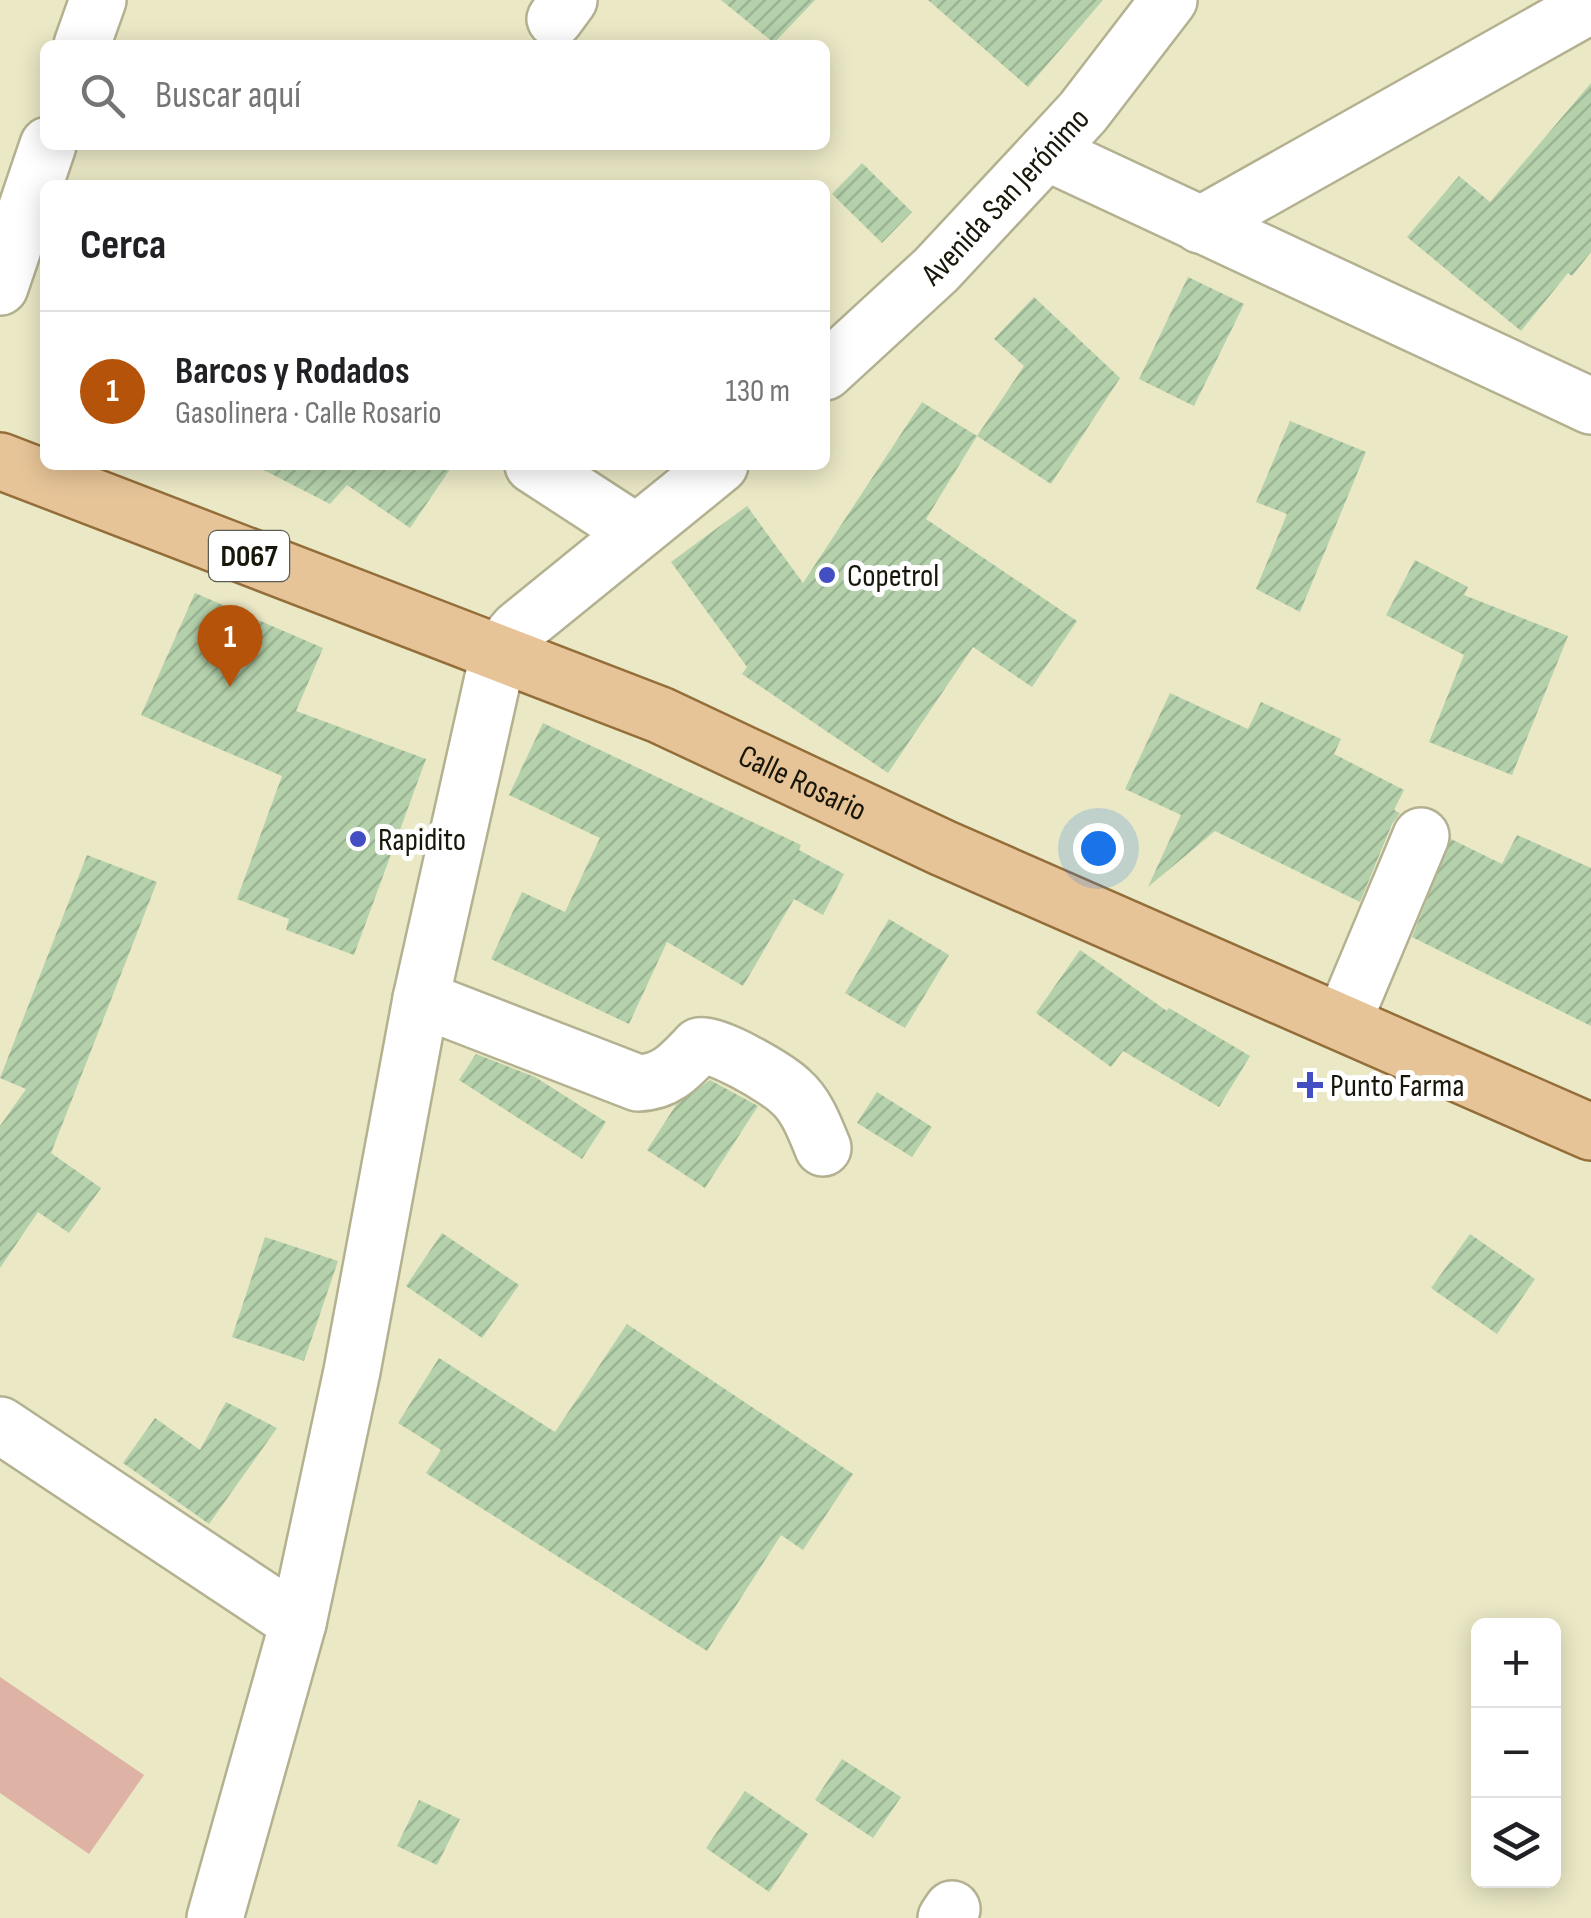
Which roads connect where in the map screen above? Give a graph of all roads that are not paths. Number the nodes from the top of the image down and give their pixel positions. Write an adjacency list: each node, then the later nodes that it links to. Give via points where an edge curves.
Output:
1 (98, 0): 4 (street)
2 (1168, 0): 6 (street, Avenida San Jerónimo)
3 (1591, 5): 7 (street)
4 (84, 40)
5 (46, 150): 8 (street)
6 (1046, 152): 7 (street); 9 (street, Avenida San Jerónimo, via 936,270)
7 (1200, 224): 10 (street)
8 (0, 286)
9 (830, 367)
10 (1591, 406)
11 (0, 462): 15 (main road, Calle Rosario / D067)
12 (541, 470): 14 (street)
13 (714, 470): 14 (street)
14 (636, 532): 15 (street)
15 (499, 651): 17 (street); 18 (main road, Calle Rosario / D067, via 660,714 943,848)
16 (1421, 836): 18 (street)
17 (421, 998): 20 (street, via 638,1083 673,1074 698,1046 715,1047 792,1092); 22 (street)
18 (1343, 1022): 19 (main road, Calle Rosario / D067)
19 (1591, 1132)
20 (824, 1148)
21 (0, 1425): 22 (street)
22 (298, 1623): 23 (street)
23 (215, 1918)

